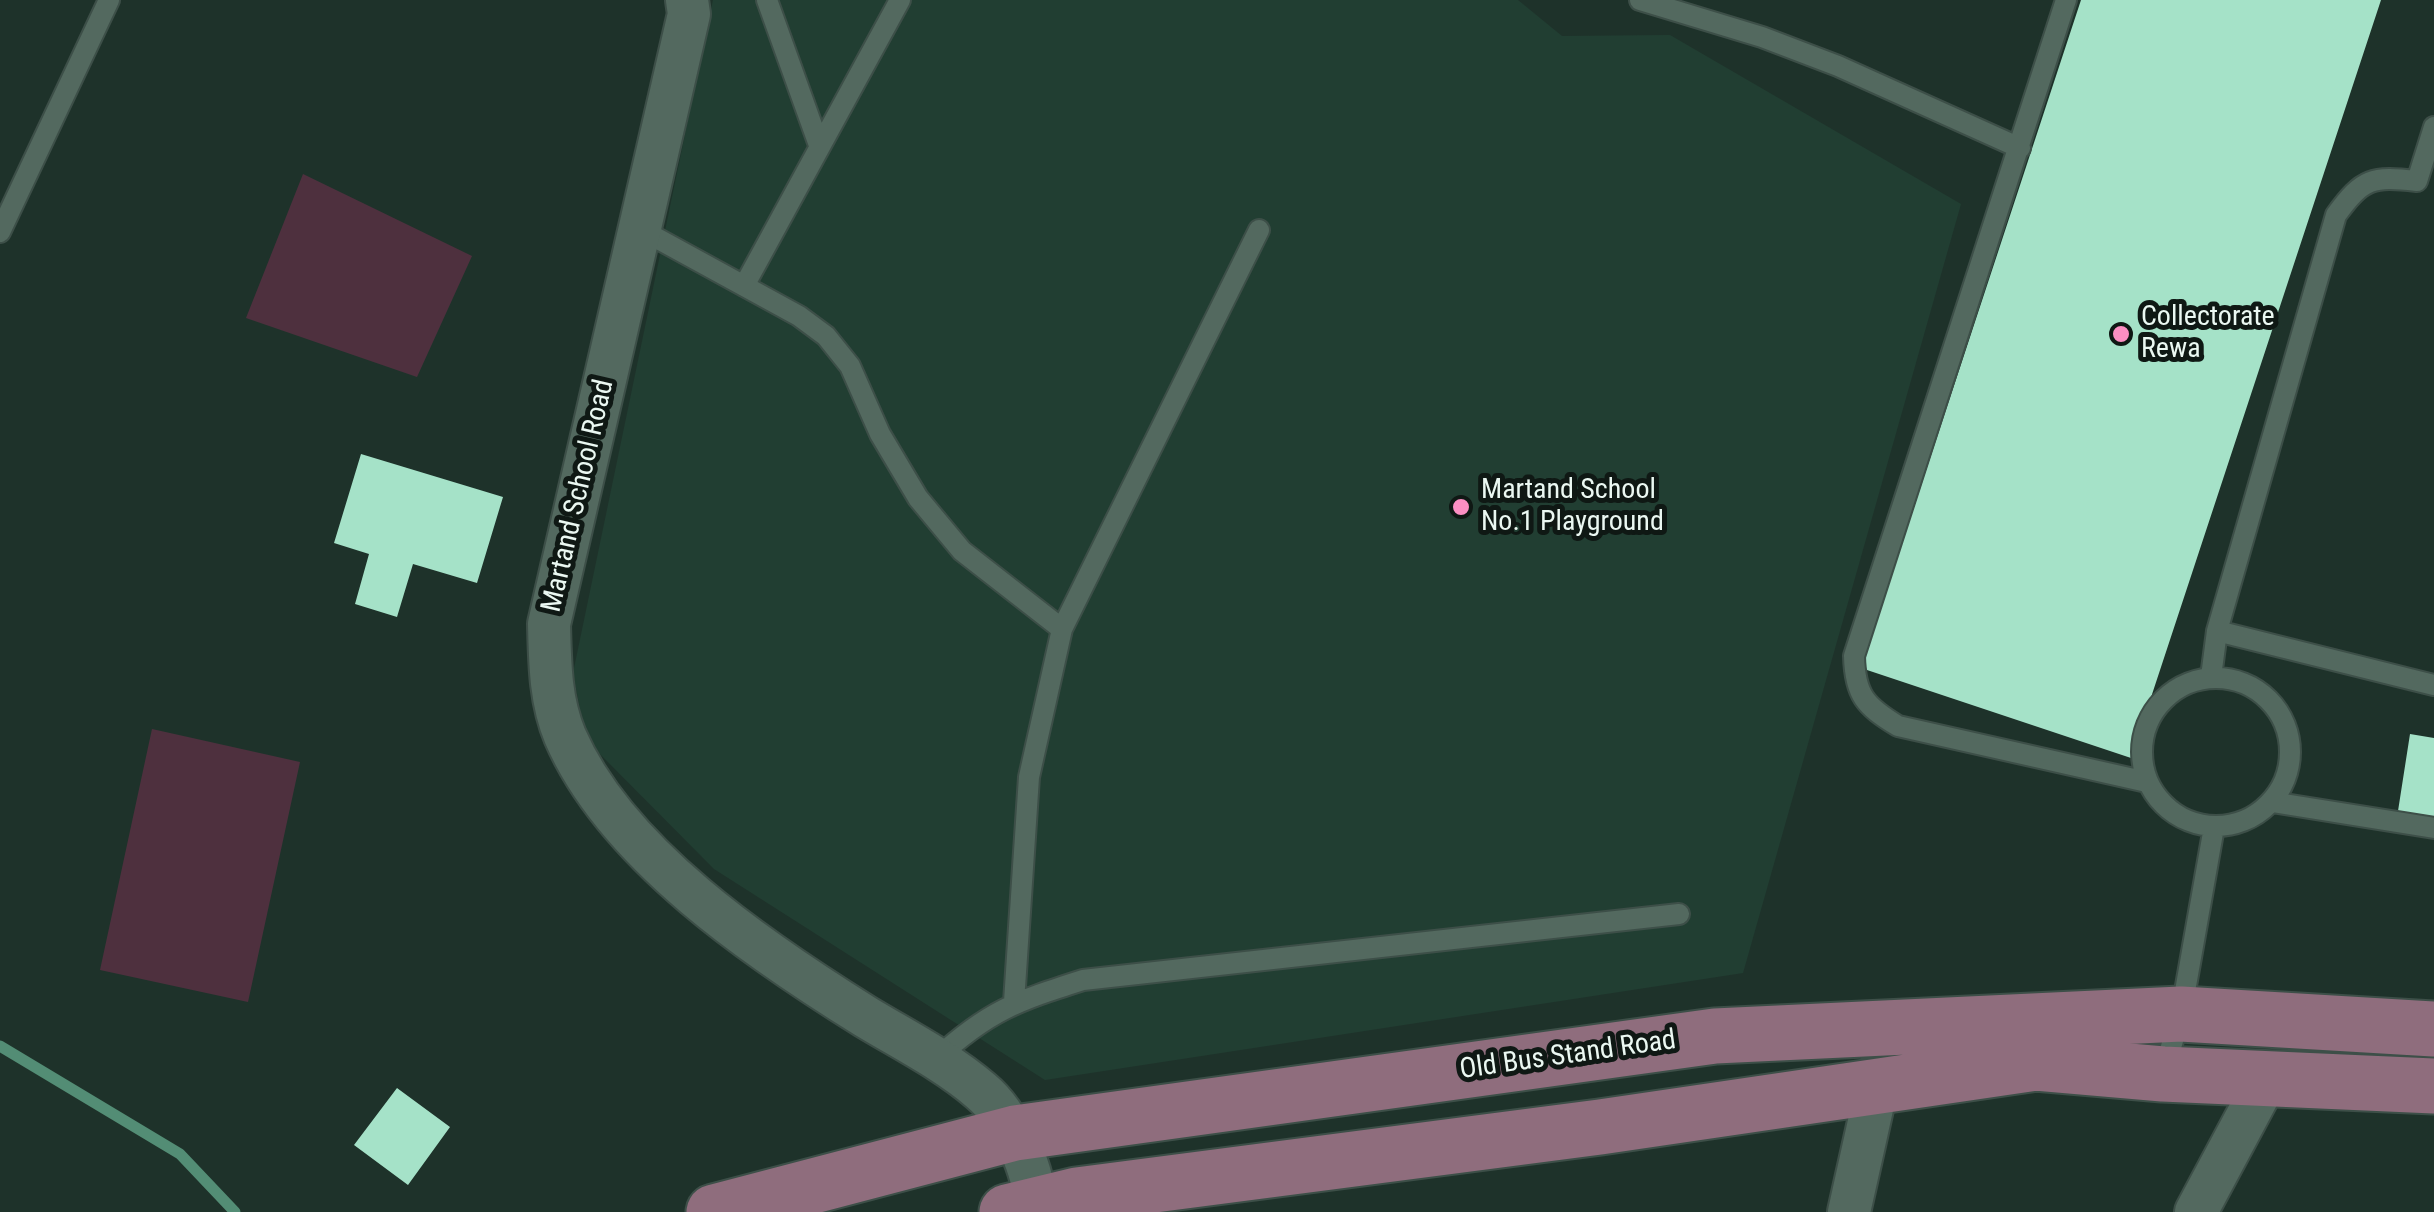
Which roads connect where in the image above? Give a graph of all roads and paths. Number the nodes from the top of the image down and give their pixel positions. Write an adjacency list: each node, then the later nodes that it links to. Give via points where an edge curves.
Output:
1 (109, 0): 13 (lane)
2 (687, 0): 11 (street, Martand School Road)
3 (767, 0): 8 (lane)
4 (900, 0): 8 (lane)
5 (1640, 0): 9 (lane, via 1793,48)
6 (2066, 0): 9 (lane)
7 (2434, 127): 10 (lane)
8 (819, 145): 14 (lane)
9 (2020, 148): 19 (lane, via 1854,656 1854,686 1875,712 1898,726)
10 (2426, 182): 16 (lane, via 2380,177 2358,186 2336,215)
11 (640, 228): 14 (lane); 27 (street, Martand School Road, via 549,624 551,682 564,734 587,778 646,851 767,951)
12 (1259, 230): 15 (lane)
13 (0, 232)
14 (744, 286): 15 (lane, via 826,336 850,366 918,498 962,550)
15 (1062, 629): 24 (lane, via 1029,778)
16 (2217, 631): 17 (lane); 18 (lane)
17 (2211, 677): 19 (lane, via 2176,688 2148,720 2142,740); 20 (lane, via 2257,690 2284,722 2290,764)
18 (2434, 685)
19 (2147, 782): 21 (lane, via 2174,814)
20 (2272, 802): 21 (lane, via 2256,816); 22 (lane)
21 (2214, 827): 25 (lane)
22 (2434, 828)
23 (1679, 914): 24 (lane, via 1084,980)
24 (1014, 1002): 27 (lane, via 975,1022)
25 (2180, 1014): 26 (main road, Old Bus Stand Road); 28 (lane); 32 (main road, Old Bus Stand Road, via 1715,1036)
26 (2434, 1030)
27 (936, 1059): 32 (street, Martand School Road, via 983,1092)
28 (2163, 1074): 29 (main road); 30 (main road, via 2036,1063)
29 (2267, 1079): 31 (main road); 36 (street)
30 (1877, 1086): 33 (main road, via 1077,1195); 35 (street)
31 (2434, 1086)
32 (1015, 1133): 33 (street, Martand School Road); 34 (main road, Old Bus Stand Road)
33 (1026, 1210)
34 (714, 1212)
35 (1849, 1212)
36 (2196, 1212)

